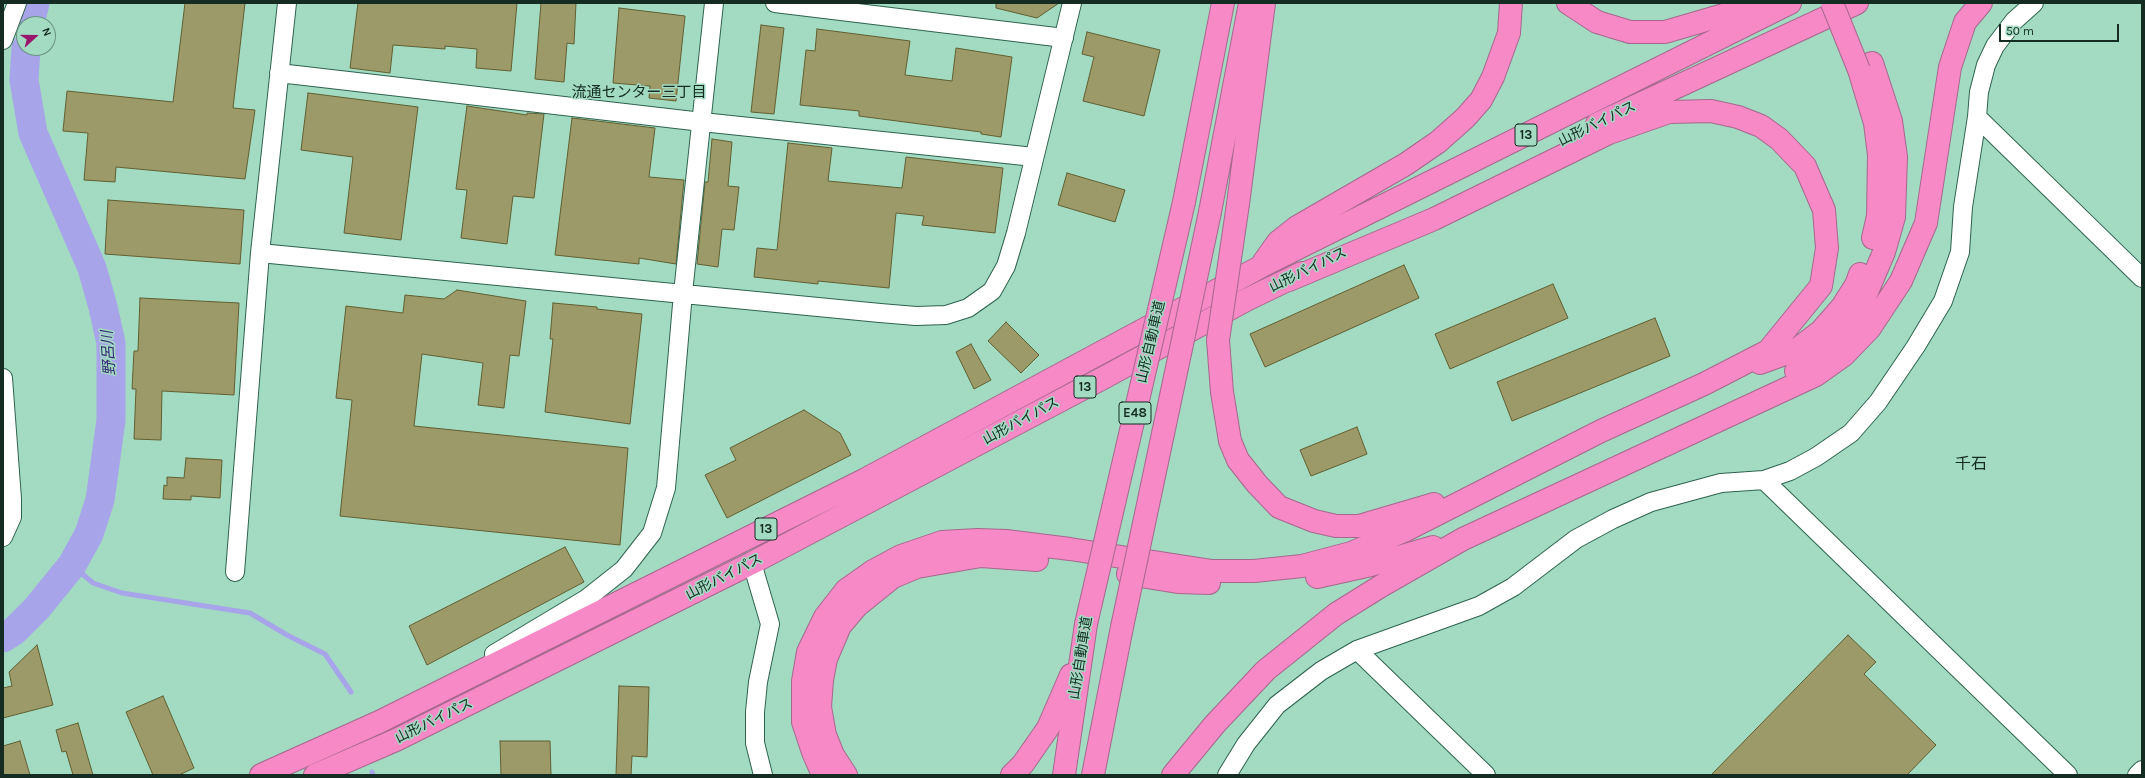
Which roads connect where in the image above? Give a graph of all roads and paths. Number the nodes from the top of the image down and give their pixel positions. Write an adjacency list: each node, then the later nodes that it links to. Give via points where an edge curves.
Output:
1 (17, 3): 19 (street)
2 (287, 3): 21 (street)
3 (714, 3): 23 (street)
4 (775, 3): 18 (street)
5 (1072, 3): 18 (street)
6 (1223, 3): 40 (highway, 山形自動車道 / E48, bridge, via 1184,202)
7 (1250, 3): 50 (highway, E48, bridge, via 1210,212)
8 (1264, 3): 34 (highway, bridge, via 1218,340 1222,392 1230,442 1238,460 1279,507 1314,521 1336,526 1358,526)
9 (1511, 3): 26 (highway, via 1509,33 1492,77 1481,100 1465,118 1438,142 1406,164 1297,227 1278,242)
10 (1568, 3): 11 (highway, via 1597,22 1630,32 1665,32 1737,11)
11 (1754, 3)
12 (1790, 3): 26 (highway, 山形バイパス / 13)
13 (1832, 3): 20 (highway, bridge)
14 (1848, 3): 20 (highway)
15 (1857, 3): 28 (highway, 山形バイパス / 13, via 1602,121)
16 (1981, 3): 32 (highway, via 1965,22 1950,67 1926,223 1902,280 1870,328 1844,355 1816,374)
17 (2034, 3): 22 (street, via 2014,21 1995,46 1978,92)
18 (1064, 38): 24 (street)
19 (3, 40)
20 (1866, 67): 31 (highway, via 1879,155 1878,216 1870,249 1856,285 1842,307 1820,331 1796,350); 32 (highway, via 1891,122 1896,156 1894,217 1876,272 1855,317 1833,343 1808,364)
21 (279, 73): 23 (street); 25 (street)
22 (1977, 117): 27 (street); 33 (street, via 1963,207 1960,252 1943,301 1878,402 1850,434 1790,471)
23 (702, 122): 24 (street); 29 (street)
24 (1034, 157): 29 (street, via 1006,266 992,291 968,308 946,315 916,316)
25 (260, 253): 29 (street); 38 (street)
26 (1262, 266): 41 (highway, 山形バイパス / 13, via 864,480)
27 (2142, 278)
28 (1289, 280): 31 (highway, via 1434,219 1609,133 1656,115 1669,112 1711,111 1738,116 1761,126 1779,139 1805,166 1824,210 1827,248 1821,286 1768,351); 37 (highway, 山形バイパス / 13, via 1246,300)
29 (683, 293): 41 (street, via 666,488 652,533 624,569 586,599)
30 (3, 378): 35 (street, via 12,499 12,517)
31 (1704, 384): 34 (highway, via 1601,431)
32 (1738, 411): 36 (highway)
33 (1764, 480): 39 (street, via 1721,483 1651,502 1576,539 1513,587 1479,606); 54 (street)
34 (1488, 488): 46 (highway, via 1406,530 1351,553 1302,566 1212,572 1006,541 942,542 901,556 846,590 825,617 808,652 803,681 803,722)
35 (3, 537)
36 (1463, 539): 47 (highway, via 1371,565 1314,577 1265,583 1178,582 1019,558 982,556 917,567 893,577 857,606 840,626 826,659 820,708 825,734 833,755); 51 (highway, via 1336,614 1295,645 1215,724)
37 (752, 563): 44 (highway, 山形バイパス / 13, via 396,740); 45 (street, via 770,624 758,682 755,712 755,743)
38 (235, 572)
39 (1357, 650): 52 (street, via 1321,671 1277,705 1246,744); 53 (street)
40 (1080, 657): 48 (highway, via 1048,728 1023,764); 49 (highway, 山形自動車道 / E48)
41 (379, 722): 43 (highway, 山形バイパス / 13)
42 (2142, 770): 55 (street)
43 (261, 775)
44 (315, 775)
45 (763, 775)
46 (823, 775)
47 (846, 775)
48 (1012, 775)
49 (1064, 775)
50 (1093, 775)
51 (1174, 775)
52 (1227, 775)
53 (1486, 775)
54 (2068, 775)
55 (2137, 775)

